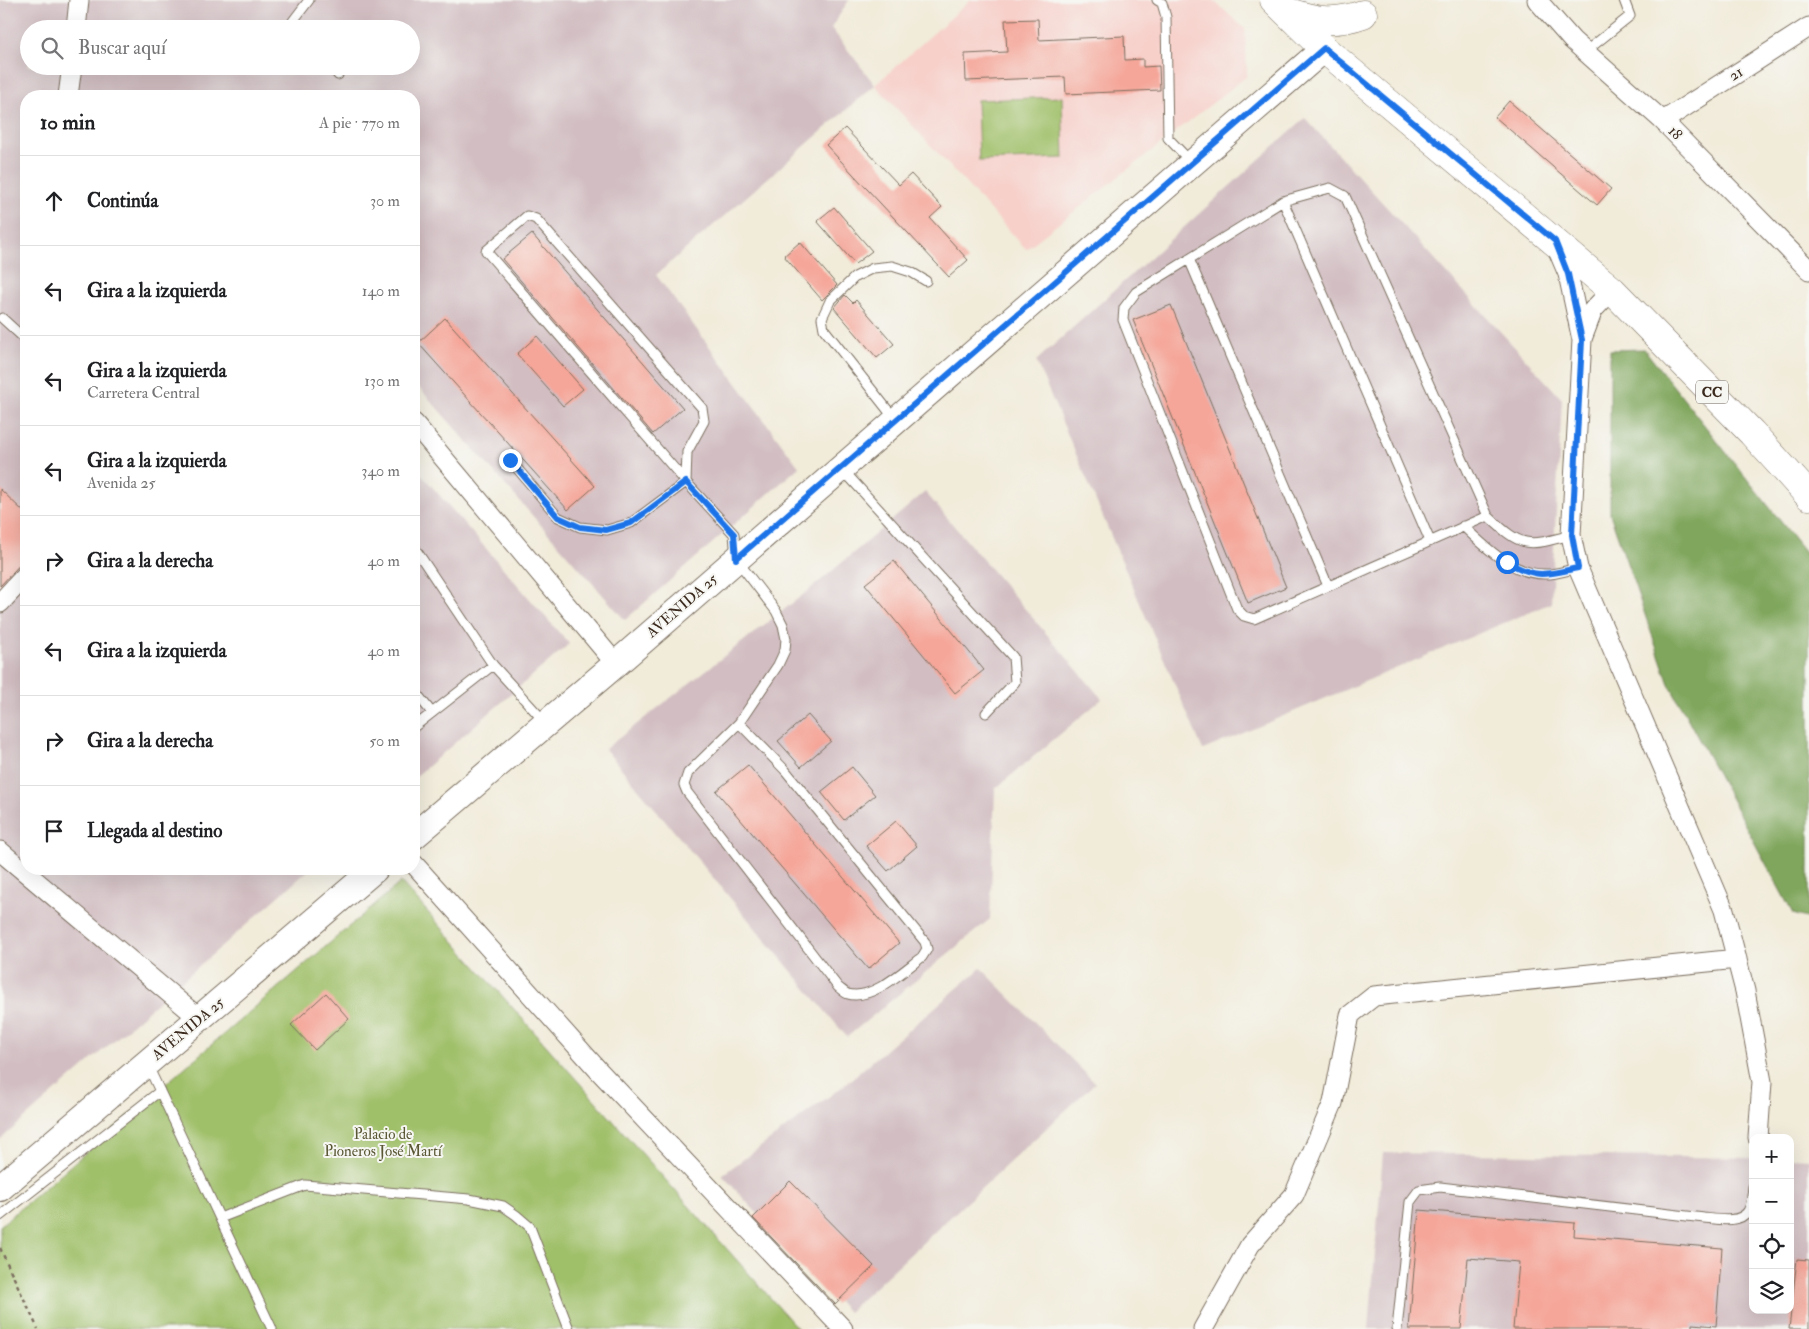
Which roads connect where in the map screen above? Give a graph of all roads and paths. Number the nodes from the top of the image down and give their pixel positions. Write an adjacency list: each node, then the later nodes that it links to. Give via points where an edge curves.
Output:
1 (80, 0): 8 (street)
2 (310, 0): 9 (lane)
3 (1157, 0): 16 (lane, via 1162,3 1166,17 1168,138)
4 (1537, 0): 12 (street, 18)
5 (1624, 0): 12 (lane, via 1630,16)
6 (1280, 6): 7 (main road, via 1313,20 1330,21 1348,20); 11 (main road, CC)
7 (1371, 7): 11 (main road, AVENIDA 25)
8 (77, 20)
9 (294, 20)
10 (1809, 27): 15 (street, 21)
11 (1324, 48): 16 (street, AVENIDA 25); 18 (main road, CC)
12 (1585, 52): 15 (street, 18)
13 (71, 75): 14 (street)
14 (69, 90)
15 (1663, 121): 20 (street, 18)
16 (1192, 163): 26 (street, AVENIDA 25)
17 (1282, 201): 19 (lane); 32 (lane, via 1330,188 1345,196); 35 (lane)
18 (1555, 241): 22 (main road, CC); 25 (street, via 1568,274)
19 (1189, 259): 40 (lane); 40 (lane, via 1136,292 1124,308 1123,320 1236,609 1254,619)
20 (1809, 270)
21 (926, 281): 26 (lane, via 892,266 873,268 855,277 830,300 822,318 824,329)
22 (1612, 290): 25 (street, via 1592,310); 31 (main road, CC)
23 (2, 318): 24 (lane)
24 (20, 334)
25 (1582, 340): 34 (street)
26 (896, 421): 29 (street, AVENIDA 25)
27 (420, 430): 42 (street)
28 (510, 460): 30 (lane, via 558,517 580,527 606,530 631,523)
29 (841, 468): 37 (street, AVENIDA 25); 46 (lane, via 1013,657 1015,682)
30 (686, 482): 30 (lane, via 486,251 527,216 536,219 702,408 704,421 687,452); 37 (lane, via 734,534)
31 (1809, 496)
32 (1488, 516): 33 (lane); 34 (lane, via 1509,535 1525,543)
33 (1463, 526): 35 (lane); 38 (lane, via 1485,547 1527,573 1546,575)
34 (1572, 535): 38 (street)
35 (1430, 541): 40 (lane)
36 (420, 556): 43 (lane)
37 (736, 559): 42 (street, AVENIDA 25); 48 (lane, via 776,611 786,638 778,665)
38 (1578, 568): 56 (street, via 1724,910)
39 (20, 581): 41 (street)
40 (1328, 586)
41 (0, 603)
42 (616, 664): 49 (street, AVENIDA 25)
43 (493, 665): 45 (lane); 49 (lane)
44 (420, 697): 45 (lane)
45 (432, 712): 47 (lane)
46 (986, 713)
47 (420, 722)
48 (739, 723): 48 (lane, via 785,770 925,942 927,950 922,957 875,991 848,994 838,987 687,792 684,785 688,773)
49 (546, 724): 50 (street, AVENIDA 25)
50 (420, 831)
51 (0, 851): 52 (street)
52 (20, 868)
53 (420, 871): 69 (street, via 599,1071)
54 (29, 875): 57 (street)
55 (368, 875): 57 (street, AVENIDA 25)
56 (1736, 959): 60 (street, via 1762,1082); 70 (street, via 1374,996 1350,1015 1333,1103 1294,1195 1250,1245)
57 (200, 1019): 58 (street, AVENIDA 25)
58 (147, 1063): 59 (lane); 61 (street, AVENIDA 25)
59 (160, 1092): 63 (lane); 64 (lane)
60 (1758, 1134)
61 (0, 1188)
62 (1749, 1210): 71 (lane, via 1741,1218 1704,1218 1440,1186 1419,1190 1410,1202)
63 (0, 1216)
64 (220, 1218): 67 (lane); 68 (lane, via 305,1184 503,1206 530,1228)
65 (0, 1248): 66 (path)
66 (38, 1329)
67 (272, 1329)
68 (569, 1329)
69 (843, 1329)
70 (1203, 1329)
71 (1397, 1329)

